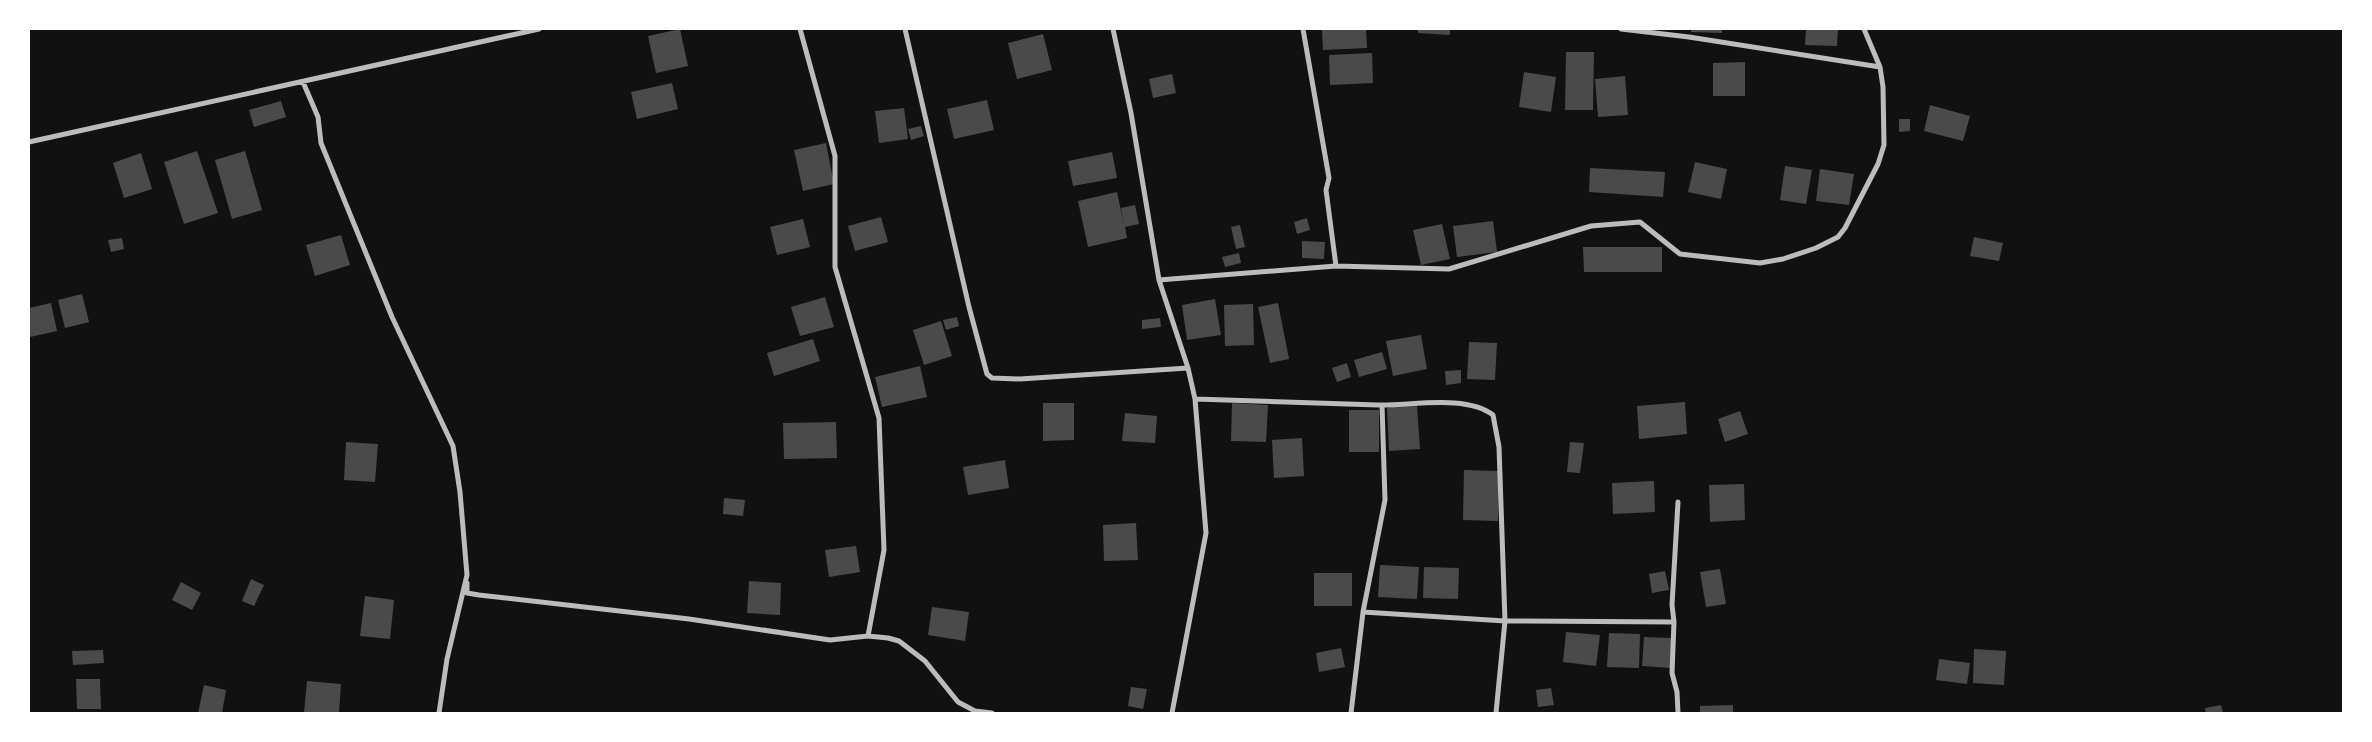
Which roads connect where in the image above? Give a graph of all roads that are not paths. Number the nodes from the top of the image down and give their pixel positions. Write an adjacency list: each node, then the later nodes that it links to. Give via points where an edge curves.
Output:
1 (539, 29): 9 (street)
2 (800, 29): 21 (street, via 835,156 835,267 879,418 884,550)
3 (905, 29): 13 (street, via 987,374 992,378 1020,379)
4 (1113, 29): 12 (street, via 1131,113)
5 (1303, 29): 11 (street, via 1329,178 1326,190)
6 (1621, 29): 8 (street)
7 (1864, 29): 8 (street)
8 (1880, 67): 11 (street, via 1884,145 1878,164 1845,228 1838,237 1816,248 1760,263 1680,254 1640,222 1591,226 1449,269)
9 (303, 82): 10 (street); 17 (street, via 318,117 321,143 384,298 453,446)
10 (29, 142)
11 (1336, 266): 12 (street)
12 (1159, 280): 13 (street)
13 (1188, 368): 14 (street)
14 (1195, 399): 15 (street); 24 (street, via 1206,533)
15 (1382, 405): 18 (street, via 1385,500); 19 (street, via 1427,401 1468,405 1494,415 1499,446)
16 (1678, 502): 20 (street, via 1672,605)
17 (467, 575): 21 (street, via 467,593 689,619 830,640); 22 (street, via 447,659)
18 (1363, 612): 19 (street); 25 (street)
19 (1505, 621): 20 (street); 26 (street)
20 (1674, 622): 27 (street, via 1672,674)
21 (868, 636): 23 (street, via 899,642 925,660 958,702 975,711)
22 (439, 713)
23 (992, 713)
24 (1172, 713)
25 (1352, 713)
26 (1496, 713)
27 (1678, 713)

